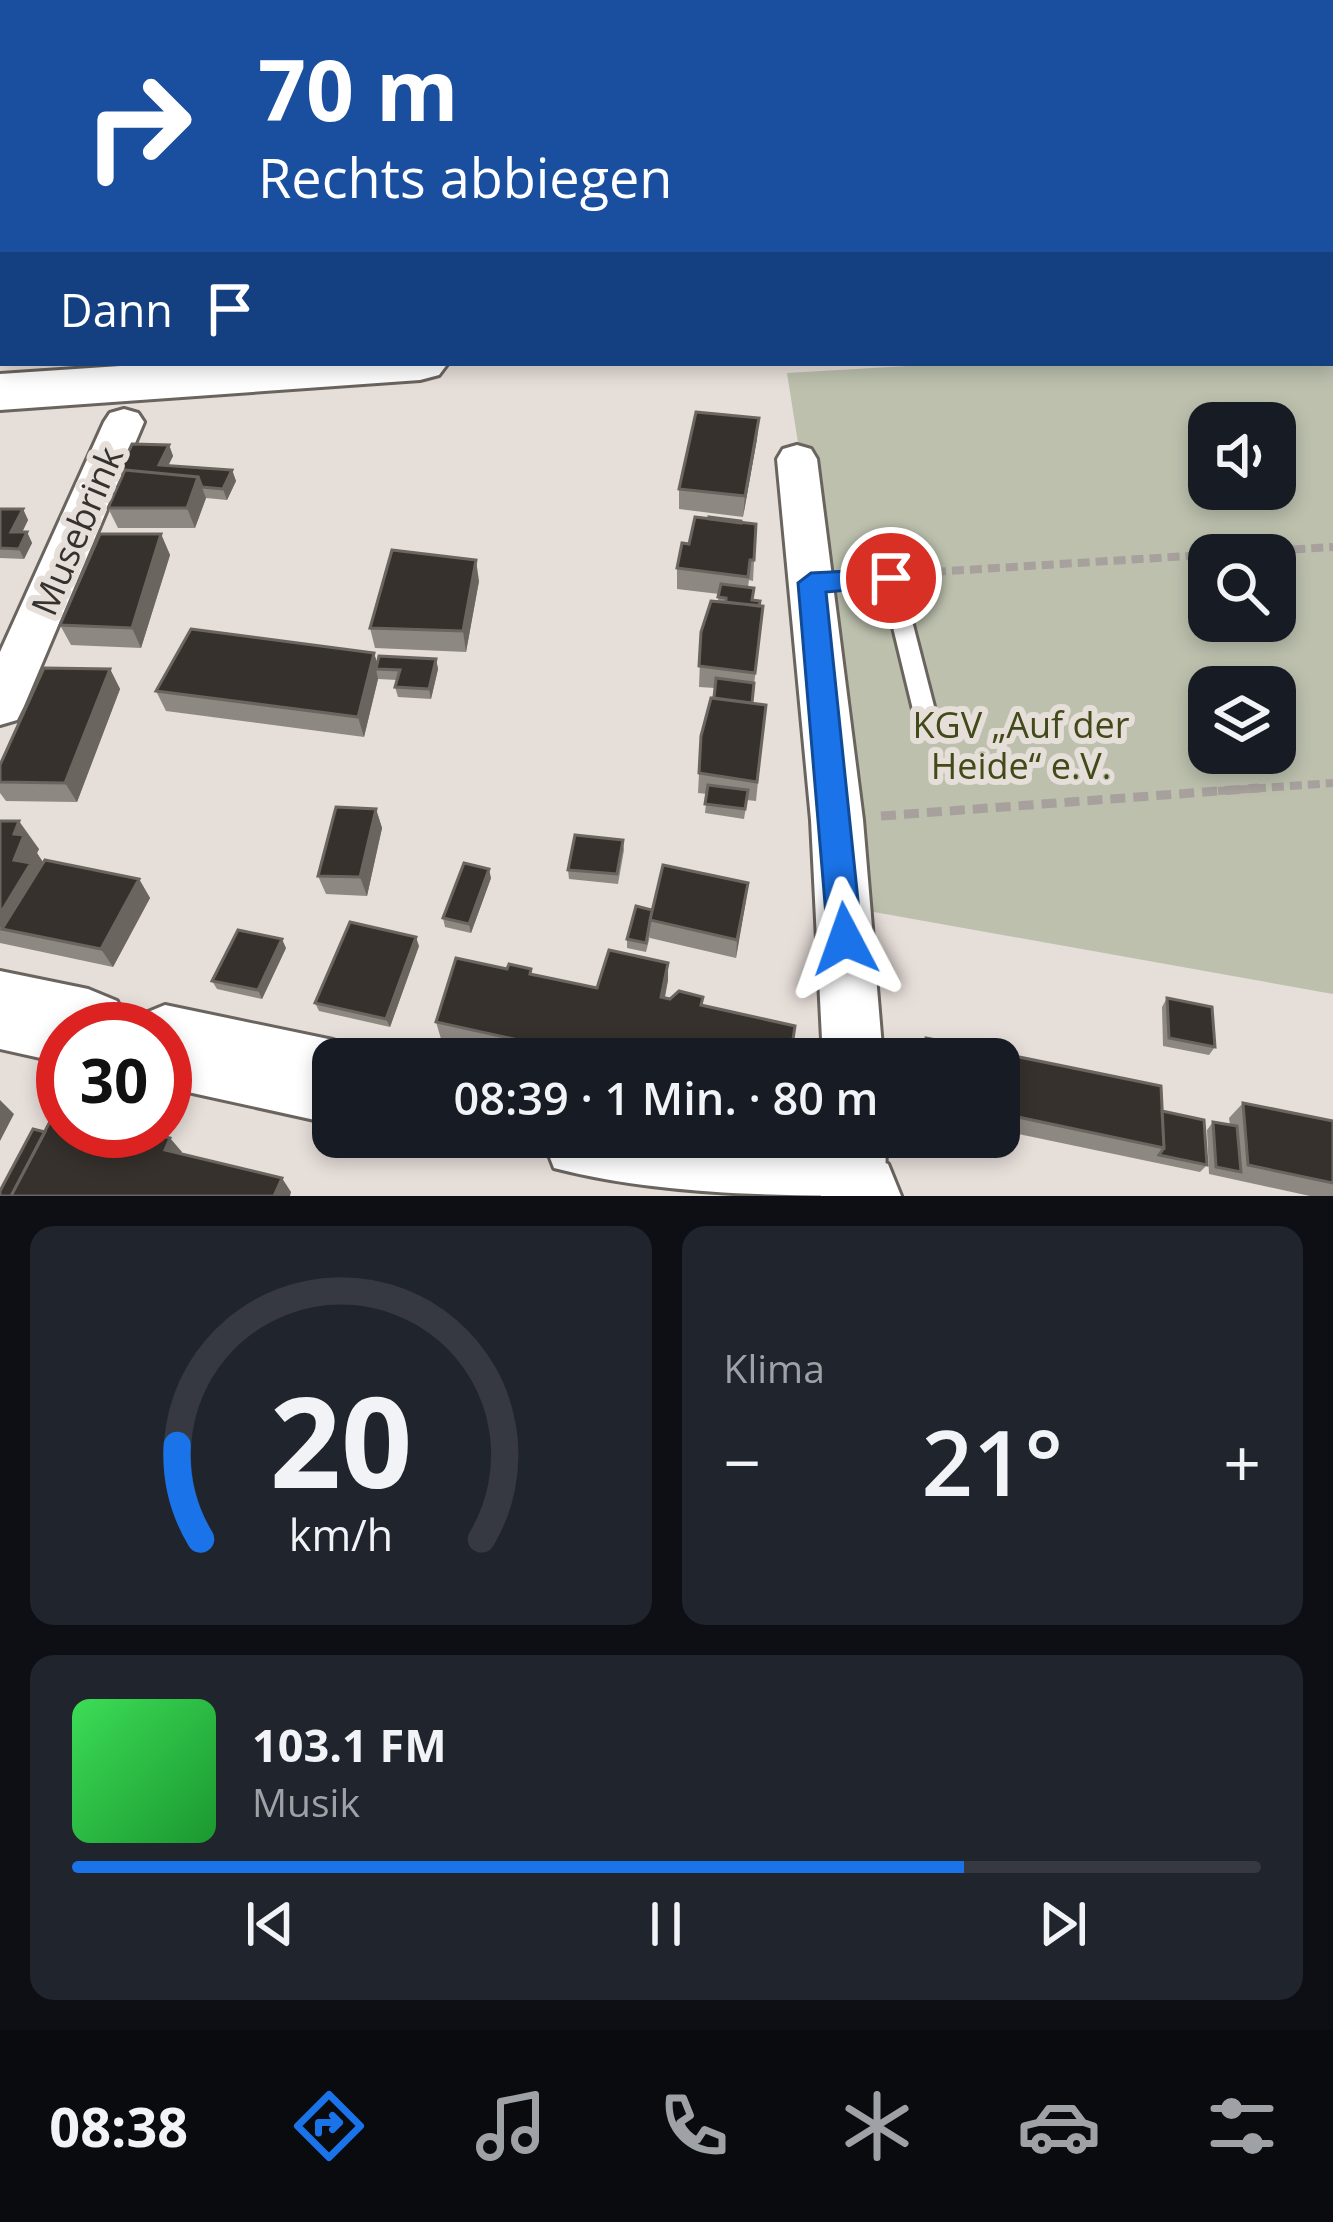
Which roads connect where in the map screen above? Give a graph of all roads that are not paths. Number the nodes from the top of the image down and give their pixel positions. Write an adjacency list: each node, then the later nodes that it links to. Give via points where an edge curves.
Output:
1 (377, 366): 2 (highway)
2 (0, 392)
3 (124, 422): 6 (street, Musebrink)
4 (797, 459): 5 (street)
5 (811, 583): 7 (lane, via 891,578); 10 (street)
6 (0, 706)
7 (927, 722)
8 (0, 1010): 9 (street)
9 (36, 1018)
10 (853, 1038)
11 (192, 1052): 12 (street)
12 (312, 1078)
13 (681, 1158): 15 (street)
14 (855, 1158): 15 (street)
15 (855, 1196)

